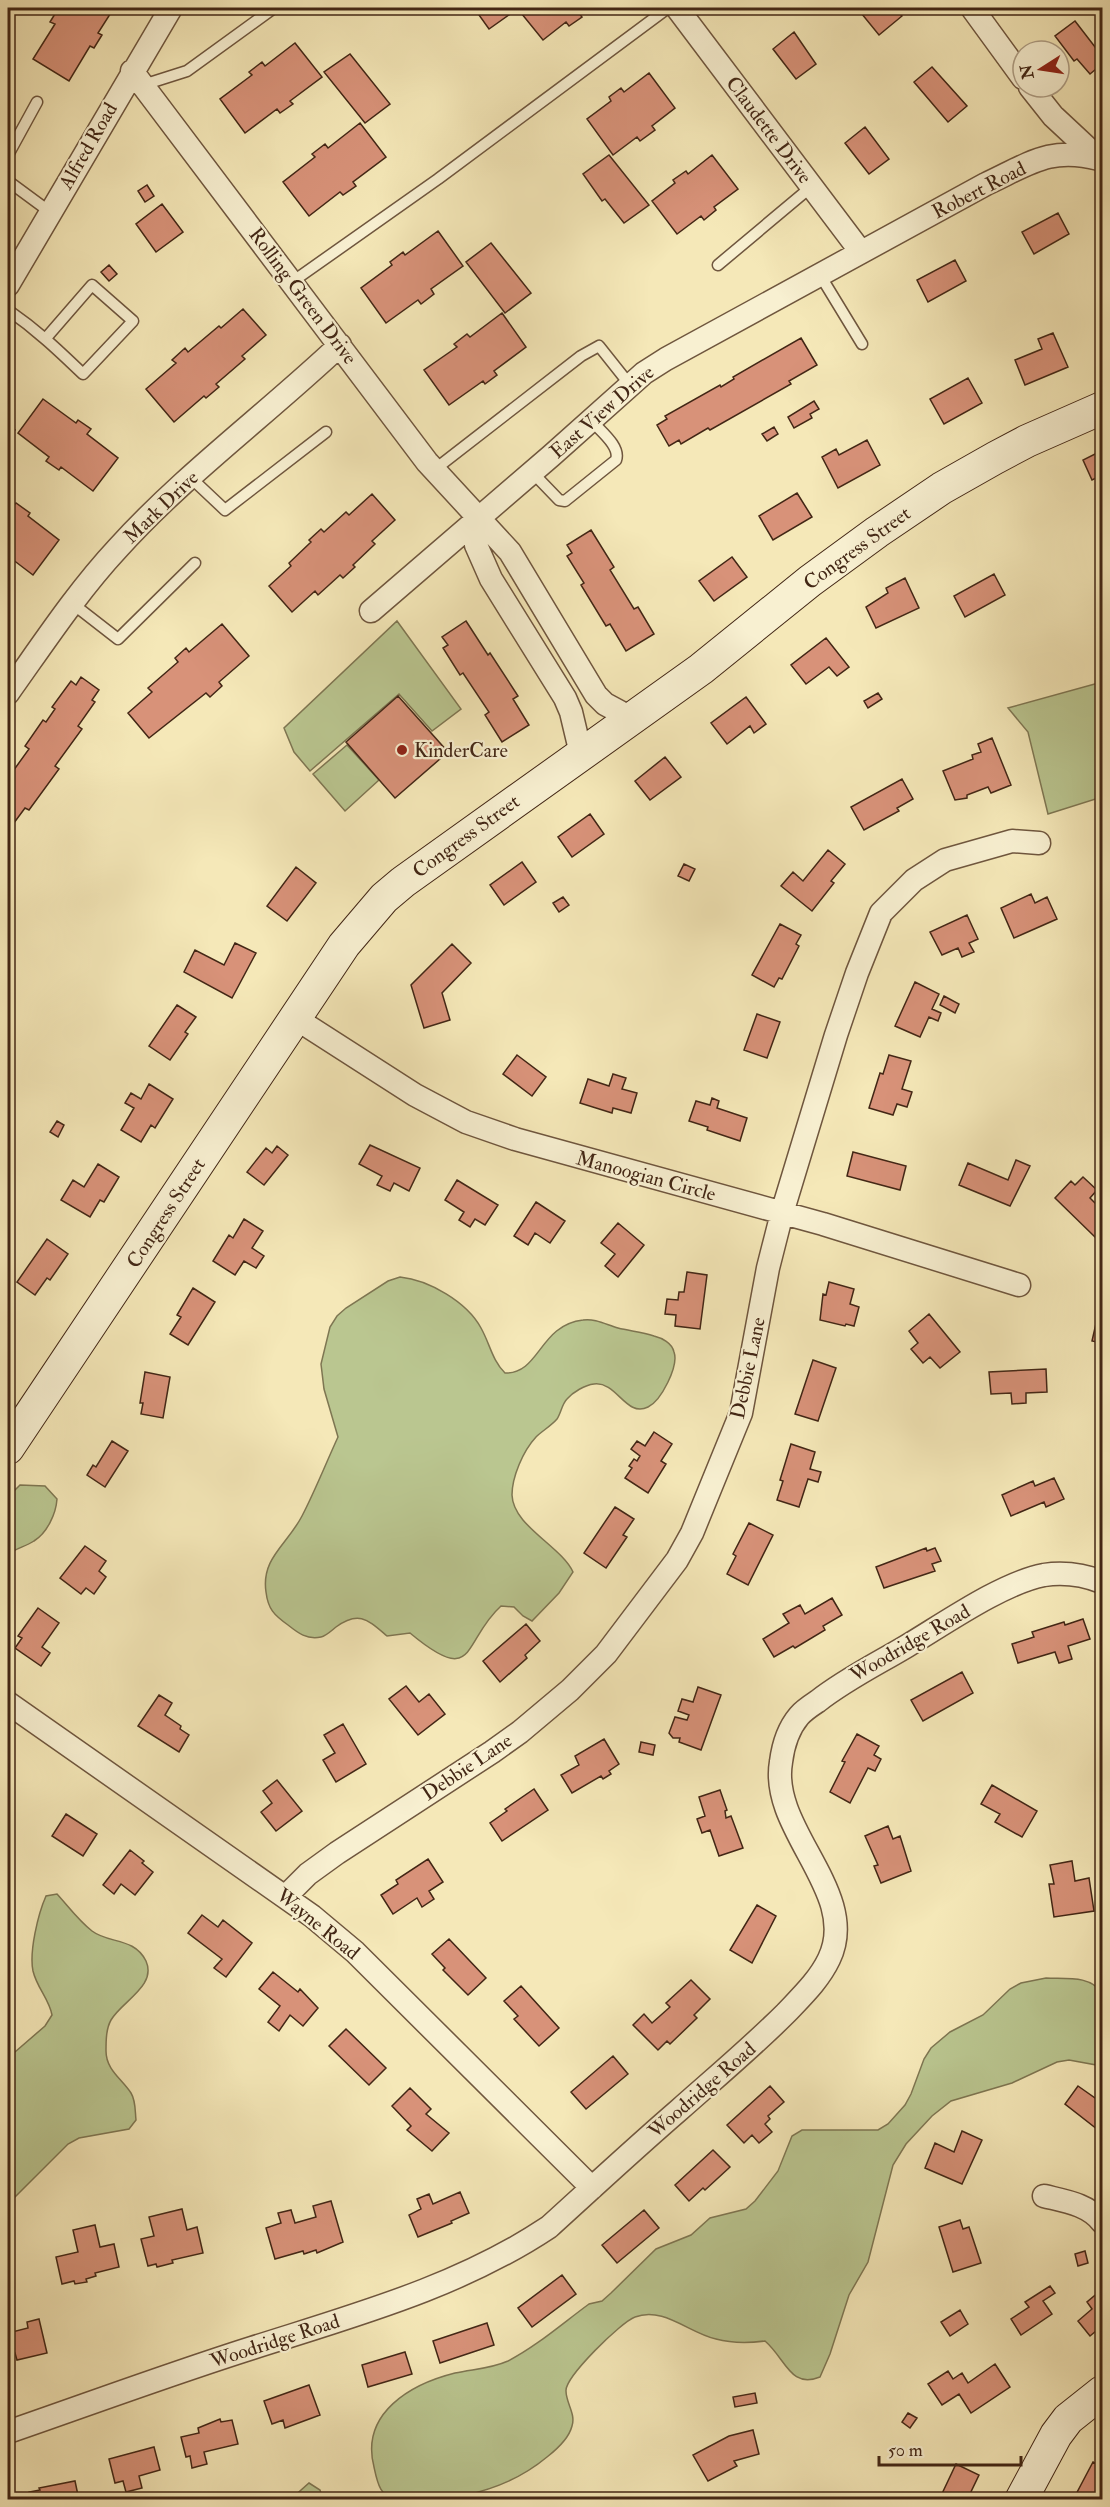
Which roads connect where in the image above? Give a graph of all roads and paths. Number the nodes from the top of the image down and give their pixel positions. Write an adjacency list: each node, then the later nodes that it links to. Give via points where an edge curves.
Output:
1 (171, 8): 7 (street, Alfred Road)
2 (274, 8): 7 (lane, via 187,71)
3 (668, 8): 18 (lane)
4 (677, 8): 13 (street, Claudette Drive)
5 (972, 8): 6 (street)
6 (1011, 62)
7 (137, 78): 14 (street, Alfred Road); 18 (street, Rolling Green Drive)
8 (1040, 99): 11 (street)
9 (37, 102): 10 (lane)
10 (8, 155)
11 (1101, 160): 15 (street, Robert Road, via 1068,153 1038,159)
12 (8, 181): 14 (lane)
13 (811, 187): 15 (street, Claudette Drive); 16 (lane)
14 (50, 212): 19 (street, Alfred Road)
15 (861, 252): 17 (street, East View Drive)
16 (718, 265)
17 (820, 275): 22 (lane); 24 (street, East View Drive, via 685,347)
18 (292, 282): 23 (street, Rolling Green Drive)
19 (8, 285)
20 (8, 310): 21 (lane)
21 (46, 338): 21 (lane, via 83,374 133,321 92,285)
22 (862, 344)
23 (340, 345): 28 (street, Rolling Green Drive); 30 (street, Mark Drive)
24 (630, 385): 26 (street, East View Drive); 28 (lane, via 599,346)
25 (1102, 408): 36 (main road, Congress Street, via 1027,441 942,488 857,546 701,669)
26 (591, 420): 29 (street, East View Drive); 29 (lane, via 616,449 616,460 565,501 559,500)
27 (326, 432): 30 (lane, via 225,510)
28 (434, 470): 31 (street, Rolling Green Drive)
29 (532, 472): 31 (street, East View Drive)
30 (190, 477): 33 (street, Mark Drive, via 117,549)
31 (479, 518): 34 (street, East View Drive); 36 (street, Rolling Green Drive, via 519,567 596,695); 37 (street, via 476,545 501,598 565,698)
32 (195, 563): 33 (lane, via 118,639)
33 (73, 604): 35 (street, Mark Drive)
34 (371, 610)
35 (8, 693)
36 (631, 718): 37 (main road, Congress Street)
37 (581, 754): 39 (main road, Congress Street, via 384,898 344,945)
38 (1039, 843): 40 (street, Debbie Lane, via 1012,841 945,860 914,880 884,908 836,1035)
39 (295, 1018): 40 (street, Manoogian Circle, via 415,1095 466,1122 514,1139); 42 (main road, Congress Street)
40 (782, 1213): 41 (street, Manoogian Circle); 45 (street, Debbie Lane, via 741,1413 677,1560 606,1654 570,1690 492,1752 330,1858)
41 (1019, 1285)
42 (8, 1448)
43 (1102, 1582): 46 (street, Woodridge Road, via 1080,1575 1044,1575 1013,1587 854,1675 798,1717 780,1762 780,1783 787,1811 834,1913 837,1931 829,1959 804,1994 764,2035)
44 (8, 1703): 45 (street, Wayne Road)
45 (285, 1897): 46 (street, Wayne Road, via 355,1952)
46 (592, 2188): 50 (street, Woodridge Road, via 549,2227 518,2248 458,2277 389,2304)
47 (1044, 2196): 48 (street, via 1076,2204)
48 (1102, 2222)
49 (1102, 2392): 51 (main road, via 1068,2419)
50 (8, 2432)
51 (1021, 2499)

